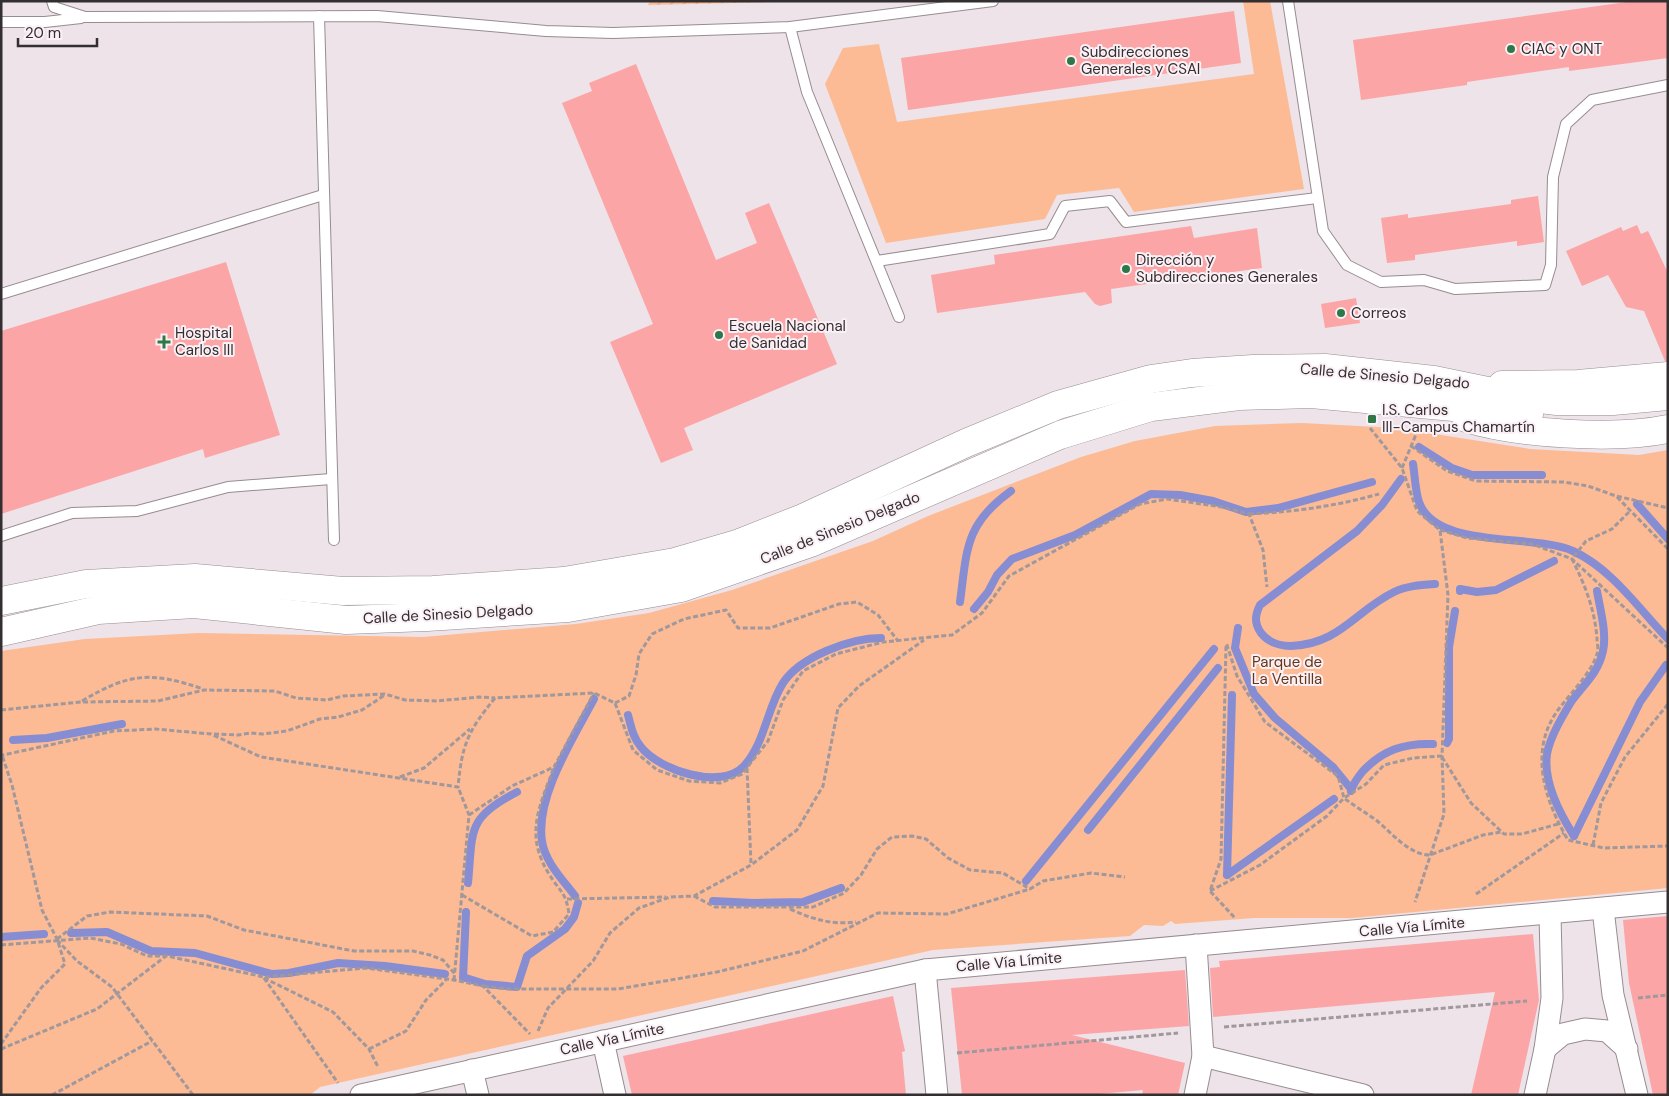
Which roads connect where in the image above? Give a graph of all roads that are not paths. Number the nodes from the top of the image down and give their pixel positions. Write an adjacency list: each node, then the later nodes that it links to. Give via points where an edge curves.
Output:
1 (52, 1): 6 (lane, via 54,7)
2 (992, 1): 4 (lane)
3 (1288, 1): 11 (lane)
4 (958, 3): 8 (lane)
5 (318, 16): 6 (lane); 8 (lane, via 377,16 546,31 613,33); 10 (lane)
6 (85, 17): 7 (lane, via 45,22)
7 (1, 22)
8 (790, 27): 12 (lane, via 807,92)
9 (1668, 85): 11 (lane, via 1592,100 1566,124 1553,177 1551,265 1545,285 1455,290 1424,280 1381,282 1348,265 1323,231)
10 (323, 196): 13 (lane); 21 (lane)
11 (1317, 198): 12 (lane, via 1126,222 1110,200 1065,206 1050,234)
12 (877, 261): 14 (lane)
13 (1, 294)
14 (899, 317)
15 (1668, 376): 16 (main road, Calle de Sinesio Delgado, via 1508,386)
16 (1434, 380): 17 (main road, via 1557,400 1613,401); 24 (main road, Calle de Sinesio Delgado, via 1325,368 1253,369 1151,379 1058,405 737,544 675,562 564,581 434,590 343,592 195,578 86,584)
17 (1668, 396)
18 (1668, 412): 19 (main road, via 1605,419)
19 (1425, 415): 20 (main road, Calle de Sinesio Delgado, via 1542,432 1604,434); 25 (main road, Calle de Sinesio Delgado, via 1311,394 1239,396 1151,407 1060,435 813,542 681,588 568,608 346,620 194,604 98,610)
20 (1668, 429)
21 (331, 479): 22 (lane, via 228,487 137,511 72,513); 23 (lane)
22 (1, 536)
23 (334, 540)
24 (1, 601)
25 (1, 632)
26 (1668, 902): 27 (street, Calle Vía Límite)
27 (1604, 909): 28 (street, Calle Vía Límite); 33 (street, via 1613,995)
28 (1550, 914): 29 (street, Calle Vía Límite); 32 (street, via 1552,998)
29 (1196, 946): 30 (street, Calle Vía Límite); 34 (street)
30 (925, 970): 31 (street, Calle Vía Límite); 40 (street)
31 (603, 1041): 35 (street, Calle Vía Límite); 39 (street)
32 (1545, 1049): 33 (street, via 1563,1034 1585,1029 1607,1031); 43 (street)
33 (1627, 1049): 44 (street)
34 (1203, 1056): 41 (street); 42 (street)
35 (472, 1070): 36 (street, Calle Vía Límite); 38 (street)
36 (382, 1086): 37 (street, Calle Vía Límite)
37 (361, 1095)
38 (478, 1095)
39 (615, 1095)
40 (937, 1095)
41 (1195, 1095)
42 (1363, 1095)
43 (1535, 1095)
44 (1637, 1095)

